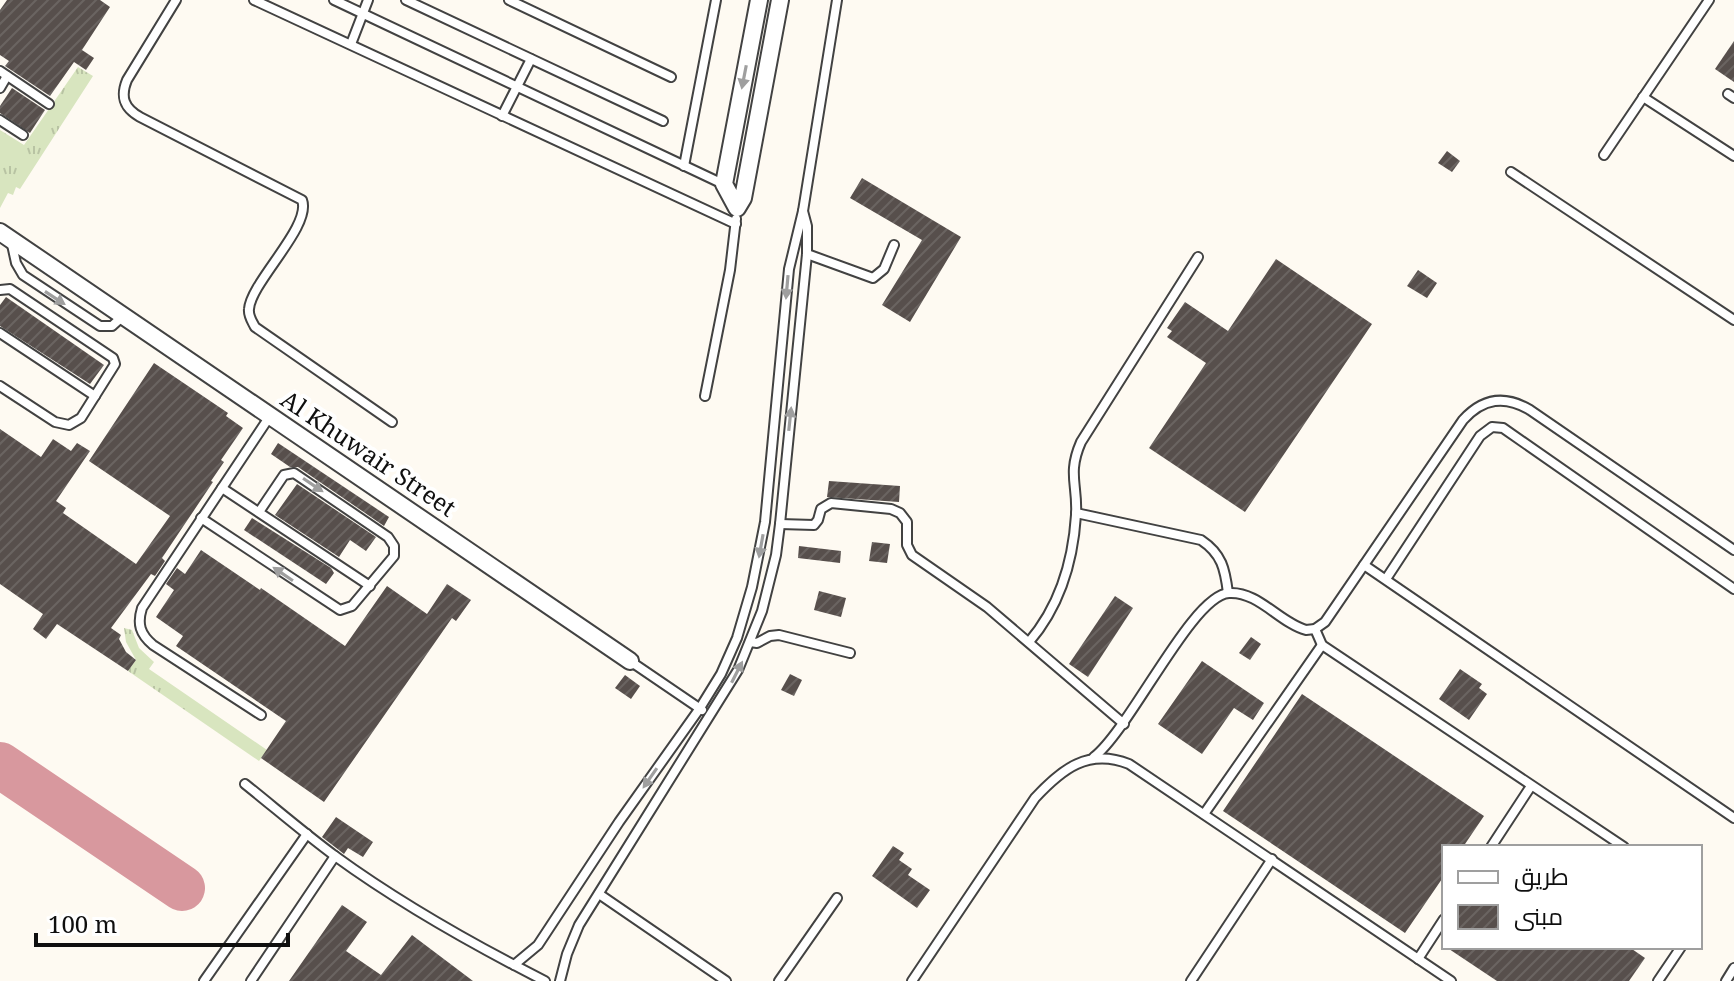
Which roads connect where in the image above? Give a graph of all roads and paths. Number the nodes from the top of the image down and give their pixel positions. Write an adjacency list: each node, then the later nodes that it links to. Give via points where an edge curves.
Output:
1 (176, 0): 44 (lane, via 127,80 124,102 130,112 302,200 303,211 252,299 249,318)
2 (254, 0): 13 (lane)
3 (334, 0): 12 (lane)
4 (368, 0): 12 (lane)
5 (406, 0): 14 (lane)
6 (509, 0): 16 (lane)
7 (716, 0): 27 (lane)
8 (759, 0): 29 (street, one-way to 29)
9 (780, 0): 31 (street)
10 (837, 0): 30 (lane)
11 (1709, 0): 19 (lane)
12 (363, 14): 13 (lane); 17 (lane)
13 (351, 44): 21 (lane)
14 (531, 59): 17 (lane); 23 (lane)
15 (4, 74): 18 (lane); 20 (lane)
16 (671, 77)
17 (519, 87): 21 (lane); 27 (lane)
18 (0, 88)
19 (1643, 97): 25 (lane); 26 (lane)
20 (49, 104)
21 (502, 116): 31 (lane)
22 (0, 120): 24 (lane)
23 (663, 121)
24 (23, 135)
25 (1604, 155)
26 (1734, 156)
27 (684, 166): 29 (lane)
28 (1511, 172): 38 (lane)
29 (724, 184): 31 (street)
30 (803, 211): 34 (lane); 62 (lane, one-way to 62, via 789,269 758,562 729,657)
31 (736, 216): 42 (lane)
32 (6, 236): 37 (street, Al Khuwair Street); 37 (lane, one-way to 37, via 27,279 100,326 112,326)
33 (894, 245): 34 (lane, via 884,269 873,278)
34 (807, 254): 49 (lane, one-way to 34)
35 (1198, 257): 47 (lane, via 1081,442 1072,478)
36 (0, 290): 41 (lane, via 10,289 113,358 114,367)
37 (123, 316): 43 (street, Al Khuwair Street)
38 (1734, 320)
39 (0, 333): 41 (lane)
40 (0, 386): 41 (lane, via 62,425 76,423)
41 (95, 396)
42 (705, 396)
43 (270, 416): 45 (lane); 61 (street, Al Khuwair Street)
44 (392, 422)
45 (222, 488): 46 (lane); 48 (lane)
46 (259, 512): 53 (lane); 53 (lane, one-way to 53, via 284,475 297,475 392,541 392,561)
47 (1076, 513): 55 (lane, via 1201,540 1225,566); 58 (lane, via 1062,586 1048,618)
48 (201, 518): 53 (lane, one-way to 48, via 352,606 336,609); 63 (lane, via 142,608 140,629 153,645)
49 (780, 524): 57 (lane); 58 (lane, via 814,525 821,509 831,503 896,511 907,522 912,555)
50 (1734, 550): 51 (lane, via 1530,410 1502,400 1473,408)
51 (1364, 565): 52 (lane); 56 (lane)
52 (1386, 579): 54 (lane, via 1480,436 1492,427 1503,428); 70 (lane)
53 (370, 586)
54 (1734, 589)
55 (1228, 593): 56 (lane, via 1255,600 1300,629); 65 (lane, via 1195,616)
56 (1315, 629): 59 (lane)
57 (750, 642): 60 (lane, via 779,635); 64 (lane, one-way to 57)
58 (1029, 642): 65 (lane)
59 (1322, 645): 68 (lane); 69 (lane)
60 (850, 653)
61 (630, 661): 62 (lane, Al Khuwair Street)
62 (700, 708): 64 (lane, Al Khuwair Street); 81 (lane, one-way to 81, via 538,945)
63 (261, 715)
64 (710, 715): 76 (lane)
65 (1124, 724): 66 (lane)
66 (1094, 757): 69 (lane, via 1129,764); 89 (lane, via 1058,775 1035,798)
67 (245, 784): 71 (lane)
68 (1531, 786): 72 (lane); 73 (lane)
69 (1204, 814): 75 (lane)
70 (1734, 818)
71 (307, 834): 74 (lane); 83 (lane)
72 (1492, 845)
73 (1621, 845)
74 (335, 856): 81 (lane, via 439,925); 84 (lane)
75 (1272, 859): 80 (lane); 90 (lane)
76 (599, 894): 86 (lane, via 572,940); 87 (lane)
77 (837, 898): 88 (lane)
78 (1442, 922): 80 (lane)
79 (1680, 949): 92 (lane)
80 (1418, 959): 91 (lane)
81 (514, 965): 85 (lane)
82 (1734, 968): 93 (lane)
83 (204, 981)
84 (251, 981)
85 (545, 981)
86 (560, 981)
87 (726, 981)
88 (779, 981)
89 (912, 981)
90 (1191, 981)
91 (1451, 981)
92 (1658, 981)
93 (1726, 981)

